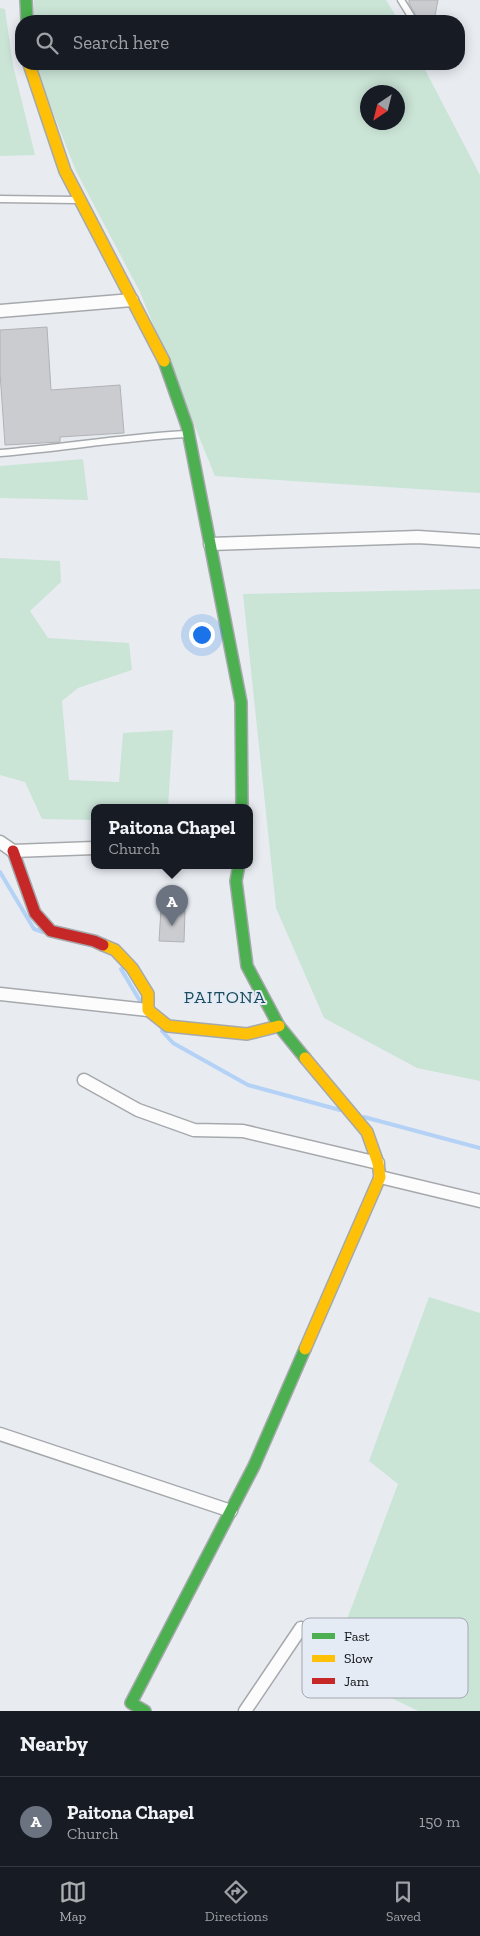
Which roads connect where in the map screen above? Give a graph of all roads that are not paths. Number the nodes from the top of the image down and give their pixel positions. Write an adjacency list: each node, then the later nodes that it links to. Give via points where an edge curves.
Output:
1 (26, 0): 3 (street)
2 (401, 0): 4 (lane)
3 (27, 15)
4 (410, 15)
5 (32, 70): 7 (street, via 65,171)
6 (0, 199): 7 (lane)
7 (80, 200): 8 (street)
8 (132, 300): 9 (street); 10 (street, via 168,369)
9 (0, 311)
10 (188, 434): 11 (lane); 13 (street)
11 (0, 453)
12 (480, 541): 13 (street, via 418,537)
13 (210, 544): 14 (street, via 241,702)
14 (242, 804)
15 (0, 842): 17 (street)
16 (91, 848): 17 (street)
17 (13, 851): 20 (street, via 35,913 50,931 94,941 115,950 132,968 148,994)
18 (238, 869): 21 (street, via 236,881 247,966)
19 (0, 994): 20 (street)
20 (148, 1010): 21 (street, via 168,1026 247,1034)
21 (278, 1026): 23 (street, via 367,1132)
22 (84, 1080): 23 (street, via 138,1110 194,1130 243,1130)
23 (378, 1163): 24 (street)
24 (380, 1177): 25 (street); 27 (street, via 258,1457)
25 (480, 1201)
26 (0, 1434): 27 (street)
27 (231, 1511): 29 (street)
28 (301, 1628): 31 (street)
29 (128, 1707): 30 (street)
30 (145, 1711)
31 (245, 1711)

